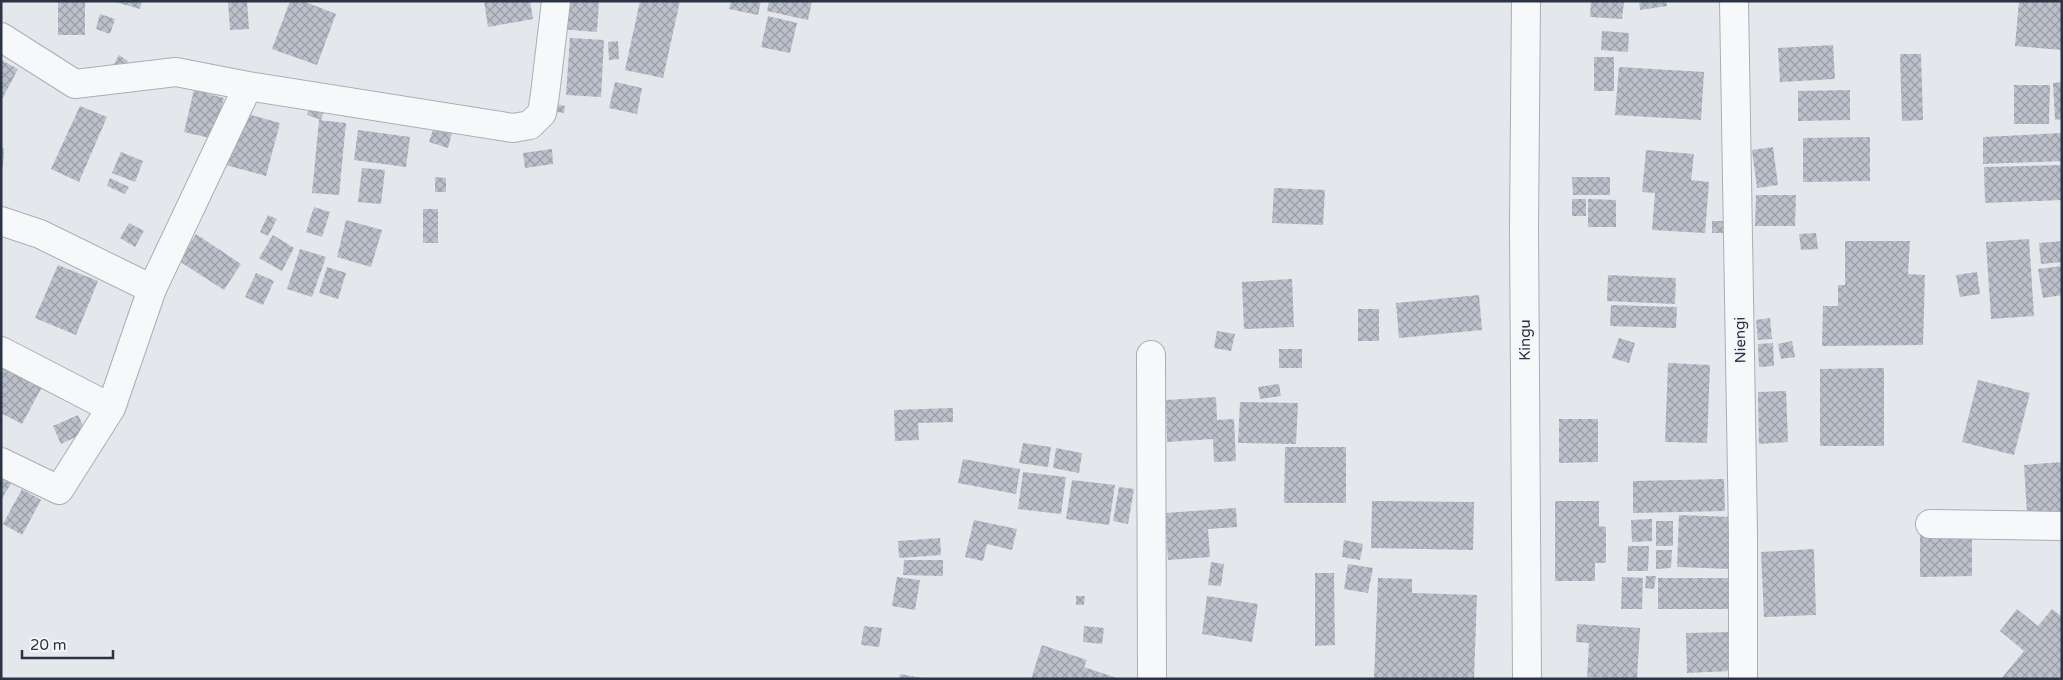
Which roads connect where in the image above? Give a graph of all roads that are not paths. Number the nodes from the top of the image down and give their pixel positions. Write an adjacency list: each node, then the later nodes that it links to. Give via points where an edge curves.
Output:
1 (556, 1): 5 (street, via 546,94 542,113 530,125 513,128)
2 (1526, 1): 15 (street, Kingu)
3 (1734, 1): 16 (street, Niengi)
4 (1, 37): 5 (street, via 75,84 176,72)
5 (248, 86): 7 (street)
6 (1, 221): 7 (street, via 40,234)
7 (152, 289): 10 (street)
8 (1, 351): 10 (street)
9 (1151, 355): 14 (street)
10 (111, 408): 11 (street, via 59,490)
11 (1, 462)
12 (1930, 524): 13 (street)
13 (2062, 526)
14 (1152, 679)
15 (1527, 679)
16 (1743, 679)

